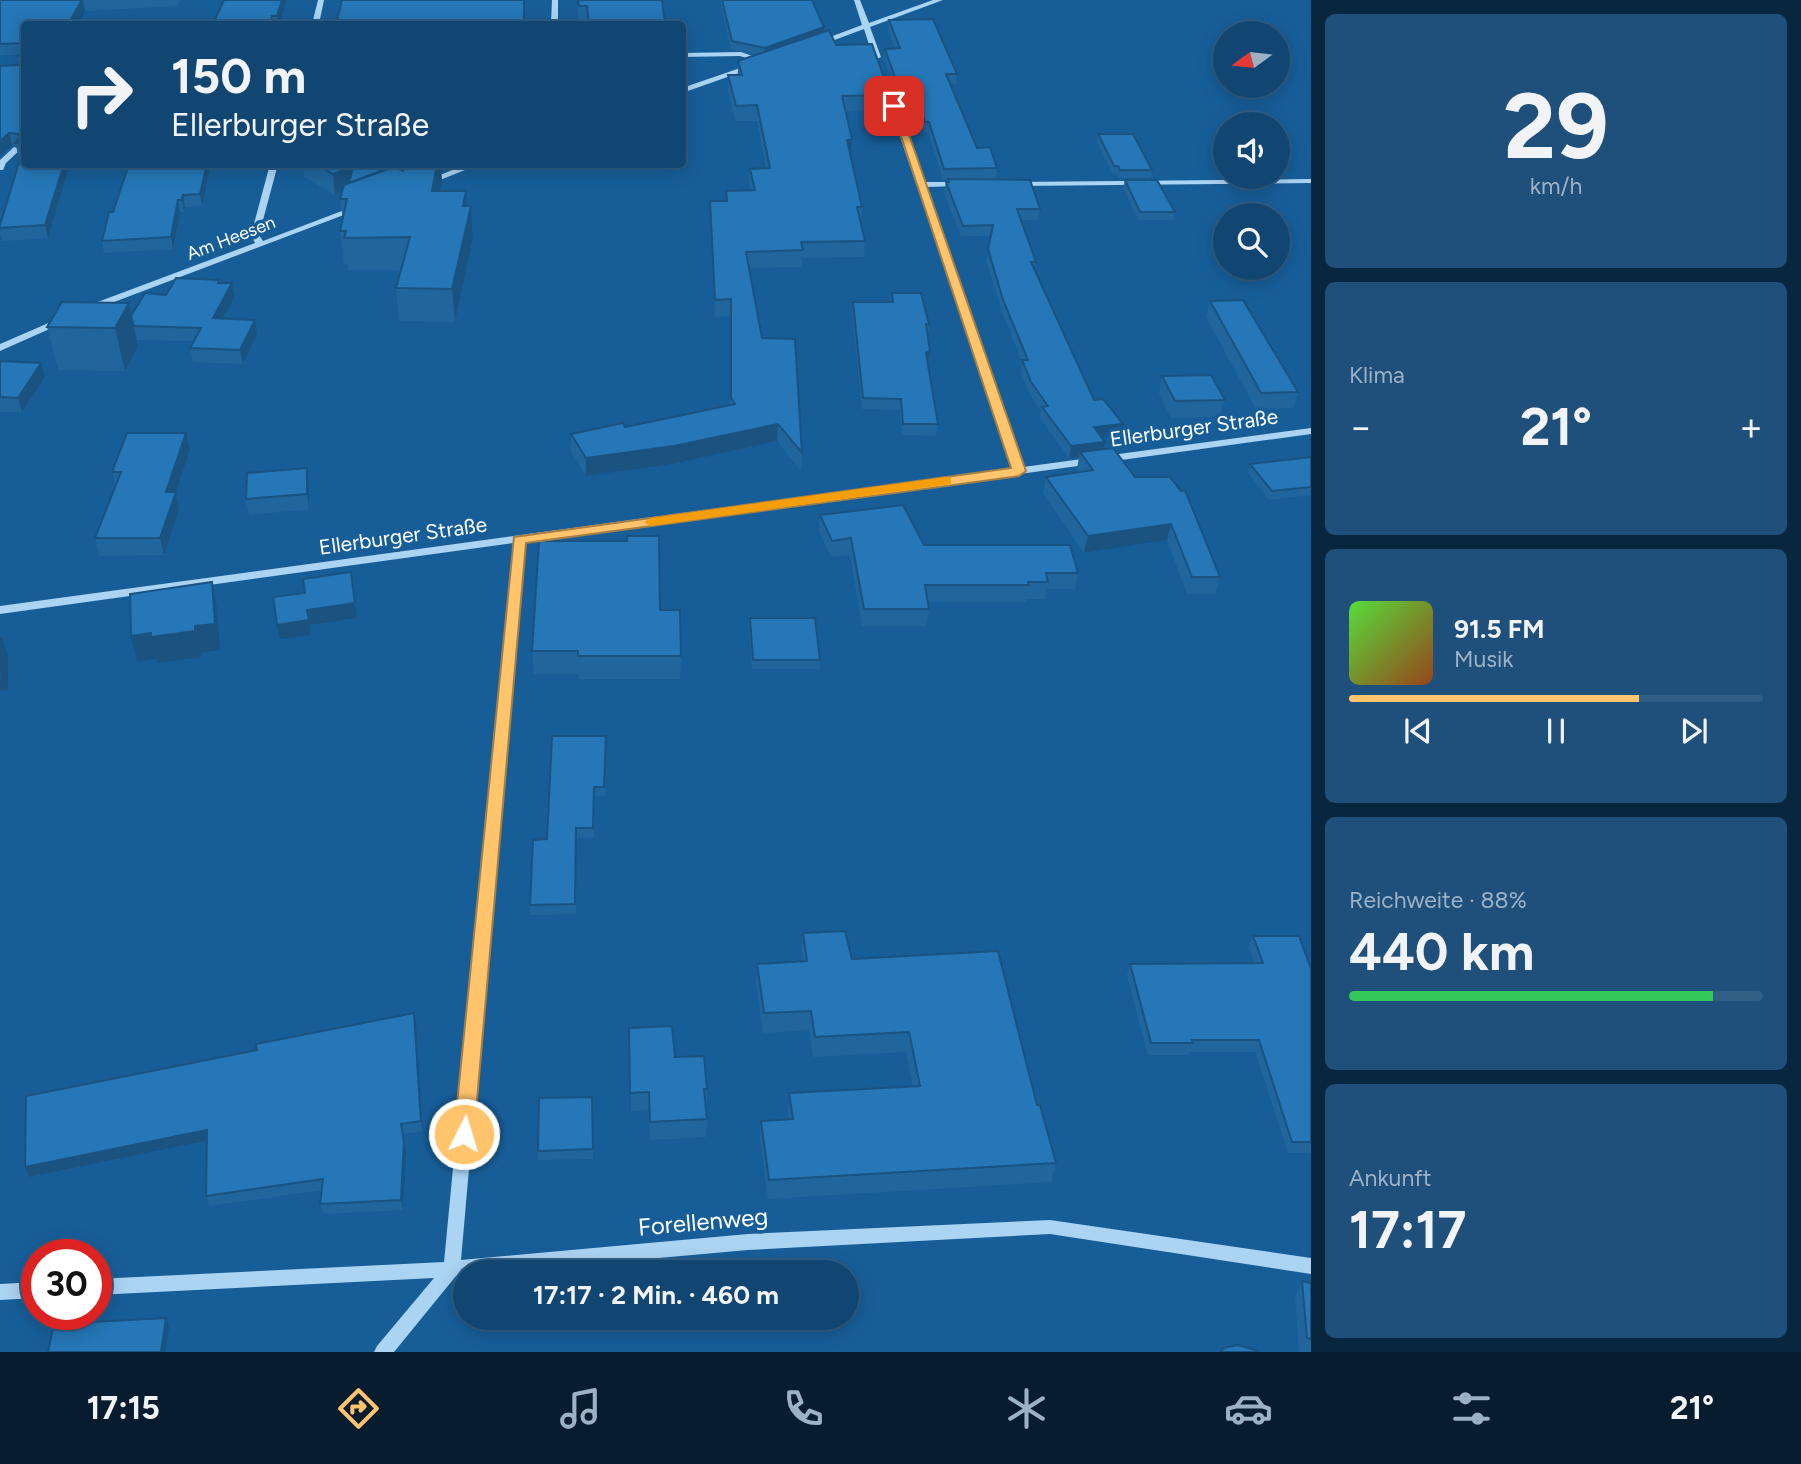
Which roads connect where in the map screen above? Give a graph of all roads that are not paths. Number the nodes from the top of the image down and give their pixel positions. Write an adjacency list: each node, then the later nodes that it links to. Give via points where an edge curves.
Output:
1 (321, 0): 5 (street)
2 (555, 0): 6 (street)
3 (857, 0): 7 (street)
4 (940, 0): 7 (street)
5 (316, 21)
6 (555, 21)
7 (866, 26): 8 (street); 20 (street)
8 (804, 48)
9 (686, 55): 11 (street, via 741,54)
10 (779, 57): 11 (street)
11 (766, 62): 12 (street)
12 (686, 90)
13 (17, 149): 14 (street)
14 (0, 168)
15 (273, 168): 23 (street, via 255,235)
16 (466, 168): 21 (street)
17 (1311, 181): 19 (street)
18 (977, 184): 20 (street)
19 (1005, 184)
20 (922, 185): 28 (street)
21 (413, 188)
22 (374, 202): 23 (street, Am Heesen)
23 (260, 244): 24 (street, Am Heesen)
24 (83, 312)
25 (71, 317): 26 (street)
26 (0, 348)
27 (1311, 431): 28 (street, Ellerburger Straße)
28 (1019, 471): 29 (street, Ellerburger Straße)
29 (519, 540): 30 (street, Ellerburger Straße); 32 (street)
30 (0, 610)
31 (1311, 1266): 32 (street, Forellenweg, via 1050,1227 748,1242)
32 (452, 1269): 33 (street, Forellenweg); 36 (street)
33 (112, 1286)
34 (21, 1291): 35 (street)
35 (0, 1292)
36 (383, 1352)

